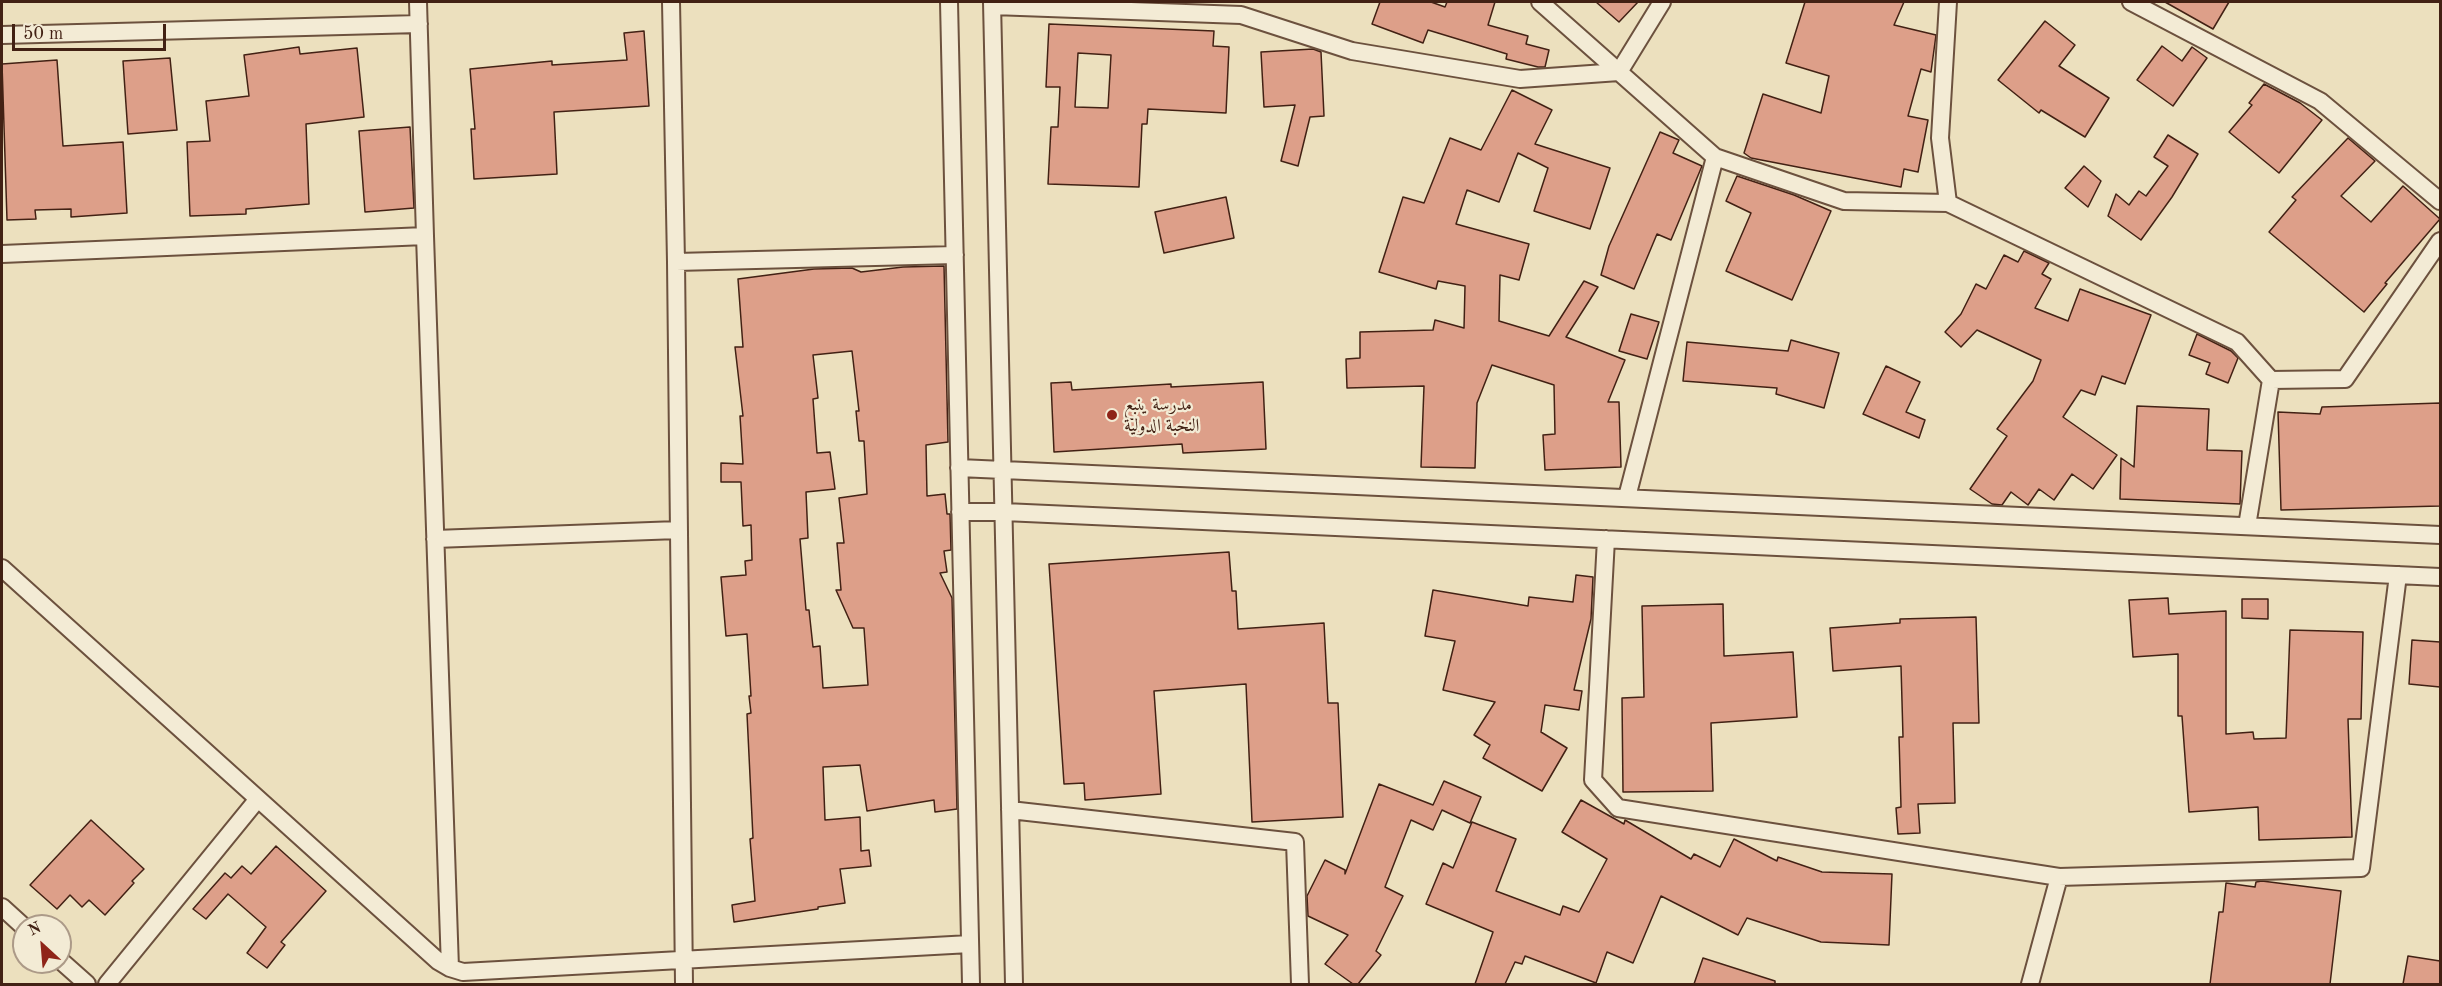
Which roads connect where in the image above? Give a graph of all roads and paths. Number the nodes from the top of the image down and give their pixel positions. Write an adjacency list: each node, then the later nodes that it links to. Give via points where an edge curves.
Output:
1 (418, 2): 9 (street)
2 (671, 2): 19 (street)
3 (949, 2): 18 (street)
4 (1540, 2): 11 (street)
5 (1662, 2): 11 (street)
6 (1948, 2): 14 (street, via 1940,138)
7 (2131, 2): 13 (street, via 2320,101)
8 (992, 4): 11 (street, via 1241,15 1352,51 1520,79); 22 (street)
9 (419, 24): 10 (street); 15 (street)
10 (2, 35)
11 (1619, 72): 12 (street)
12 (1715, 157): 14 (street, via 1844,201); 23 (street)
13 (2440, 201)
14 (1948, 203): 20 (street, via 2237,342)
15 (425, 236): 17 (street); 29 (street)
16 (2440, 241): 20 (street, via 2345,379)
17 (2, 254)
18 (955, 255): 19 (street); 21 (street)
19 (676, 262): 27 (street)
20 (2271, 380): 26 (street)
21 (959, 468): 22 (street); 24 (street)
22 (1002, 468): 23 (street); 25 (street)
23 (1628, 497): 26 (street)
24 (960, 512): 25 (street); 37 (street)
25 (1004, 512): 30 (street); 35 (street)
26 (2247, 526): 28 (street)
27 (678, 530): 29 (street); 38 (street)
28 (2440, 535)
29 (435, 539): 39 (street)
30 (1606, 539): 32 (street); 36 (street, via 1593,780 1618,808)
31 (2, 568): 34 (street)
32 (2398, 575): 33 (street); 36 (street, via 2361,868)
33 (2440, 577)
34 (257, 800): 39 (street); 42 (street)
35 (1010, 810): 45 (street); 46 (street, via 1295,842)
36 (2059, 877): 47 (street)
37 (970, 944): 38 (street); 44 (street)
38 (684, 959): 39 (street, via 463,972); 43 (street)
39 (450, 968)
40 (72, 971): 41 (street)
41 (87, 984)
42 (107, 984)
43 (684, 984)
44 (971, 984)
45 (1014, 984)
46 (1300, 984)
47 (2030, 984)

